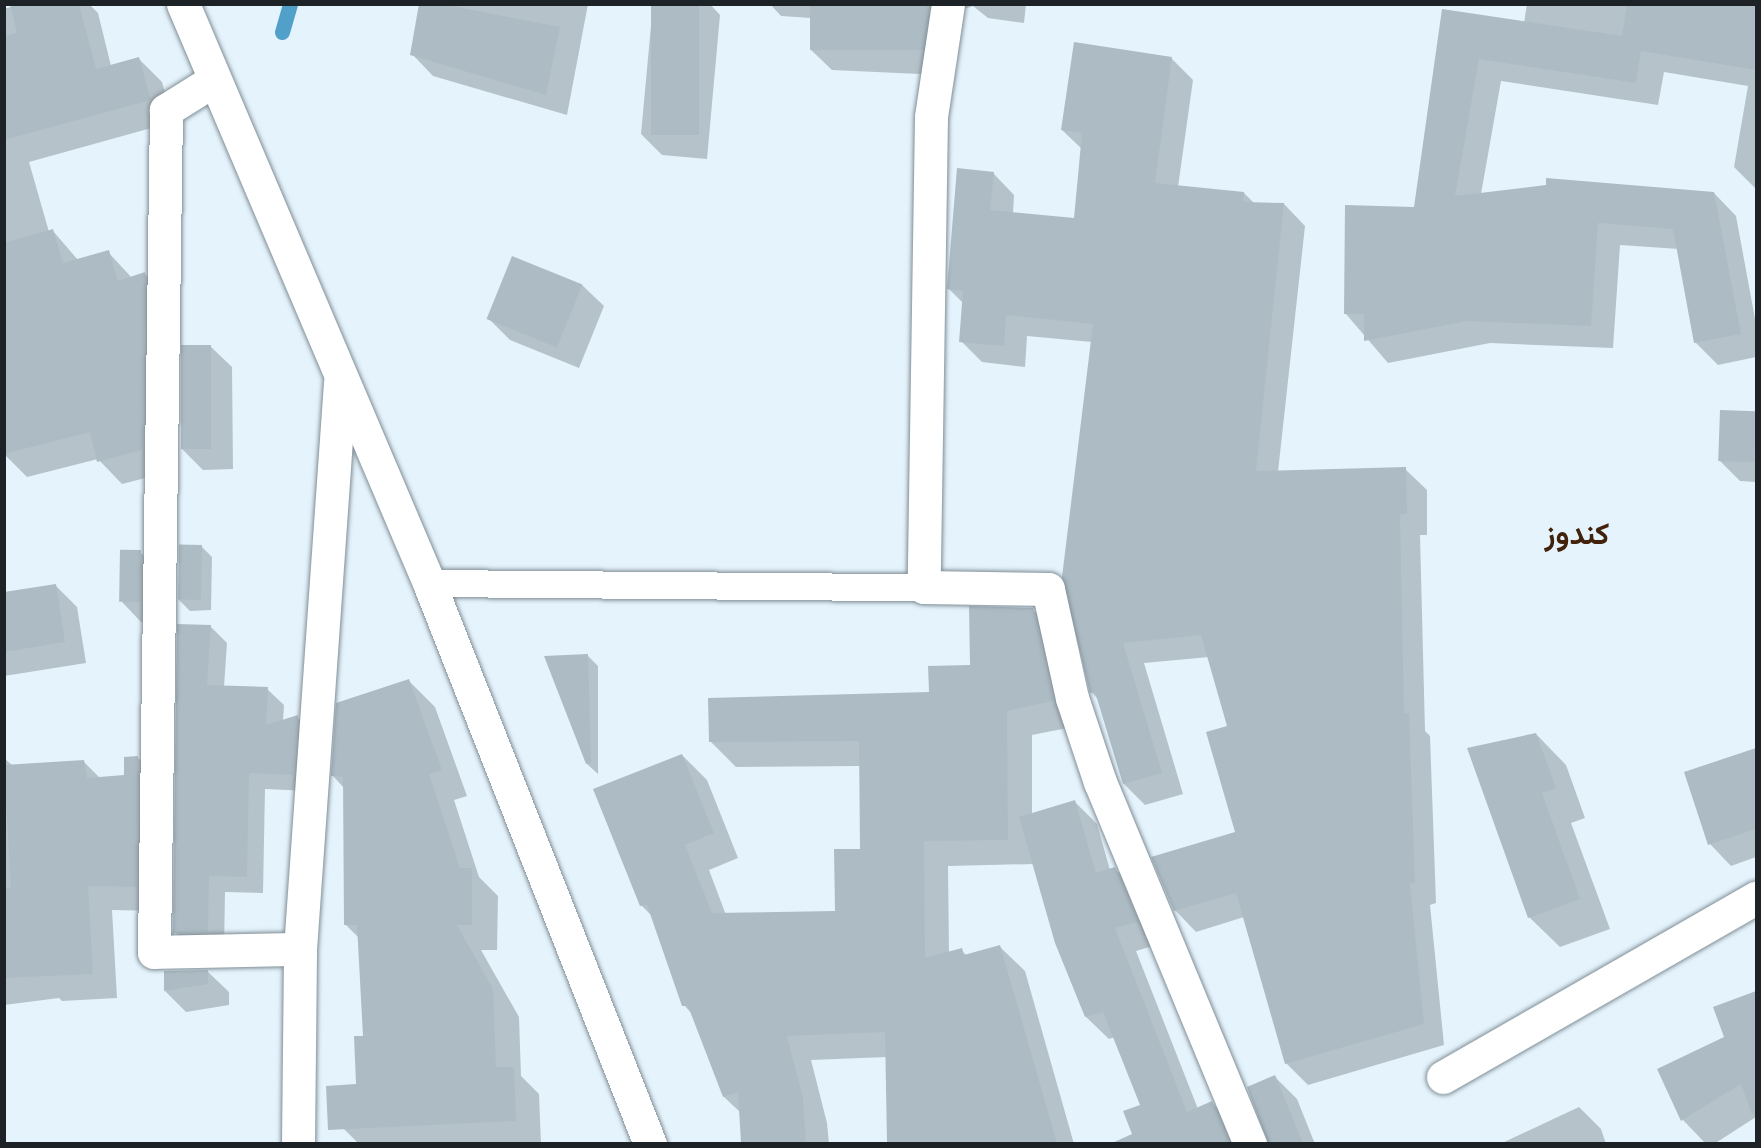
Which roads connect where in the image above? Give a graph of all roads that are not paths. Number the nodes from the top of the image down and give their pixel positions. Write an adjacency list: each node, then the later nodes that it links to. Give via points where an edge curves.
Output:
1 (183, 4): 3 (street)
2 (948, 4): 6 (street, via 931,117)
3 (214, 80): 4 (street); 8 (street, via 166,110 154,952)
4 (340, 375): 5 (street); 8 (street)
5 (429, 583): 6 (lane); 11 (street)
6 (924, 587): 12 (street, via 1048,589 1072,698 1100,782)
7 (1756, 898): 9 (street)
8 (300, 949): 10 (street)
9 (1443, 1077)
10 (298, 1143)
11 (650, 1143)
12 (1250, 1143)

